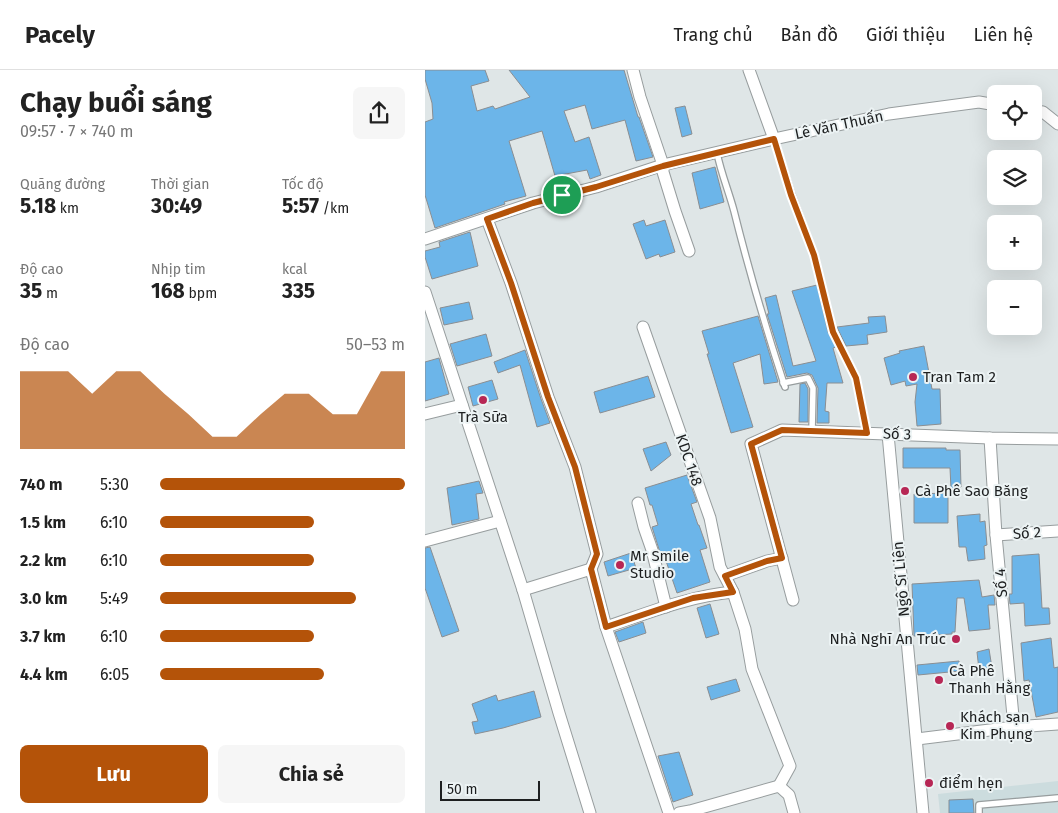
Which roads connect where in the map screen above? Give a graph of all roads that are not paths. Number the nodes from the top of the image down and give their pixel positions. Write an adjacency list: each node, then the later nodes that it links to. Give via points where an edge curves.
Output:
1 (633, 70): 8 (street)
2 (749, 70): 6 (street)
3 (987, 103): 6 (street, Lê Văn Thuấn, via 889,114)
4 (1042, 112): 5 (street)
5 (1058, 124)
6 (774, 139): 7 (street, Lê Văn Thuấn); 17 (lane, via 814,255 833,332 856,378)
7 (717, 153): 8 (street, Lê Văn Thuấn); 16 (lane, via 784,385 808,378 813,388)
8 (663, 166): 9 (street, Lê Văn Thuấn); 11 (street)
9 (487, 219): 10 (street, Lê Văn Thuấn); 27 (street, via 575,467 597,554)
10 (425, 239)
11 (689, 251)
12 (425, 292): 14 (street)
13 (643, 327): 28 (street, KDC 148, via 710,518 720,567)
14 (462, 405): 15 (street); 22 (street)
15 (425, 414)
16 (812, 431): 17 (street, Số 3); 26 (street, Số 3, via 782,430 751,444)
17 (867, 433): 18 (street, Số 3)
18 (887, 434): 19 (street, Số 3); 36 (street, Ngô Sĩ Liên)
19 (990, 438): 20 (street, Số 3); 24 (street, Số 4)
20 (1058, 439)
21 (638, 503): 32 (street)
22 (500, 522): 25 (street); 29 (street)
23 (1058, 531): 24 (street, Số 2)
24 (996, 535): 35 (street, Số 4)
25 (425, 541)
26 (782, 558): 28 (street); 31 (street, Số 3)
27 (591, 569): 29 (street); 33 (street)
28 (725, 576): 30 (street, KDC 148)
29 (523, 590): 39 (street)
30 (733, 592): 32 (street, via 693,598); 37 (street, KDC 148, via 745,628 752,669 790,766)
31 (793, 600)
32 (666, 607): 33 (street)
33 (606, 627): 40 (street)
34 (1058, 724): 35 (street)
35 (1014, 727): 36 (street)
36 (917, 739): 43 (street, Ngô Sĩ Liên)
37 (779, 786): 41 (street); 42 (street, via 789,795)
38 (1058, 798): 44 (lane, via 979,805)
39 (590, 813)
40 (669, 813)
41 (679, 813)
42 (794, 813)
43 (923, 813)
44 (979, 813)

